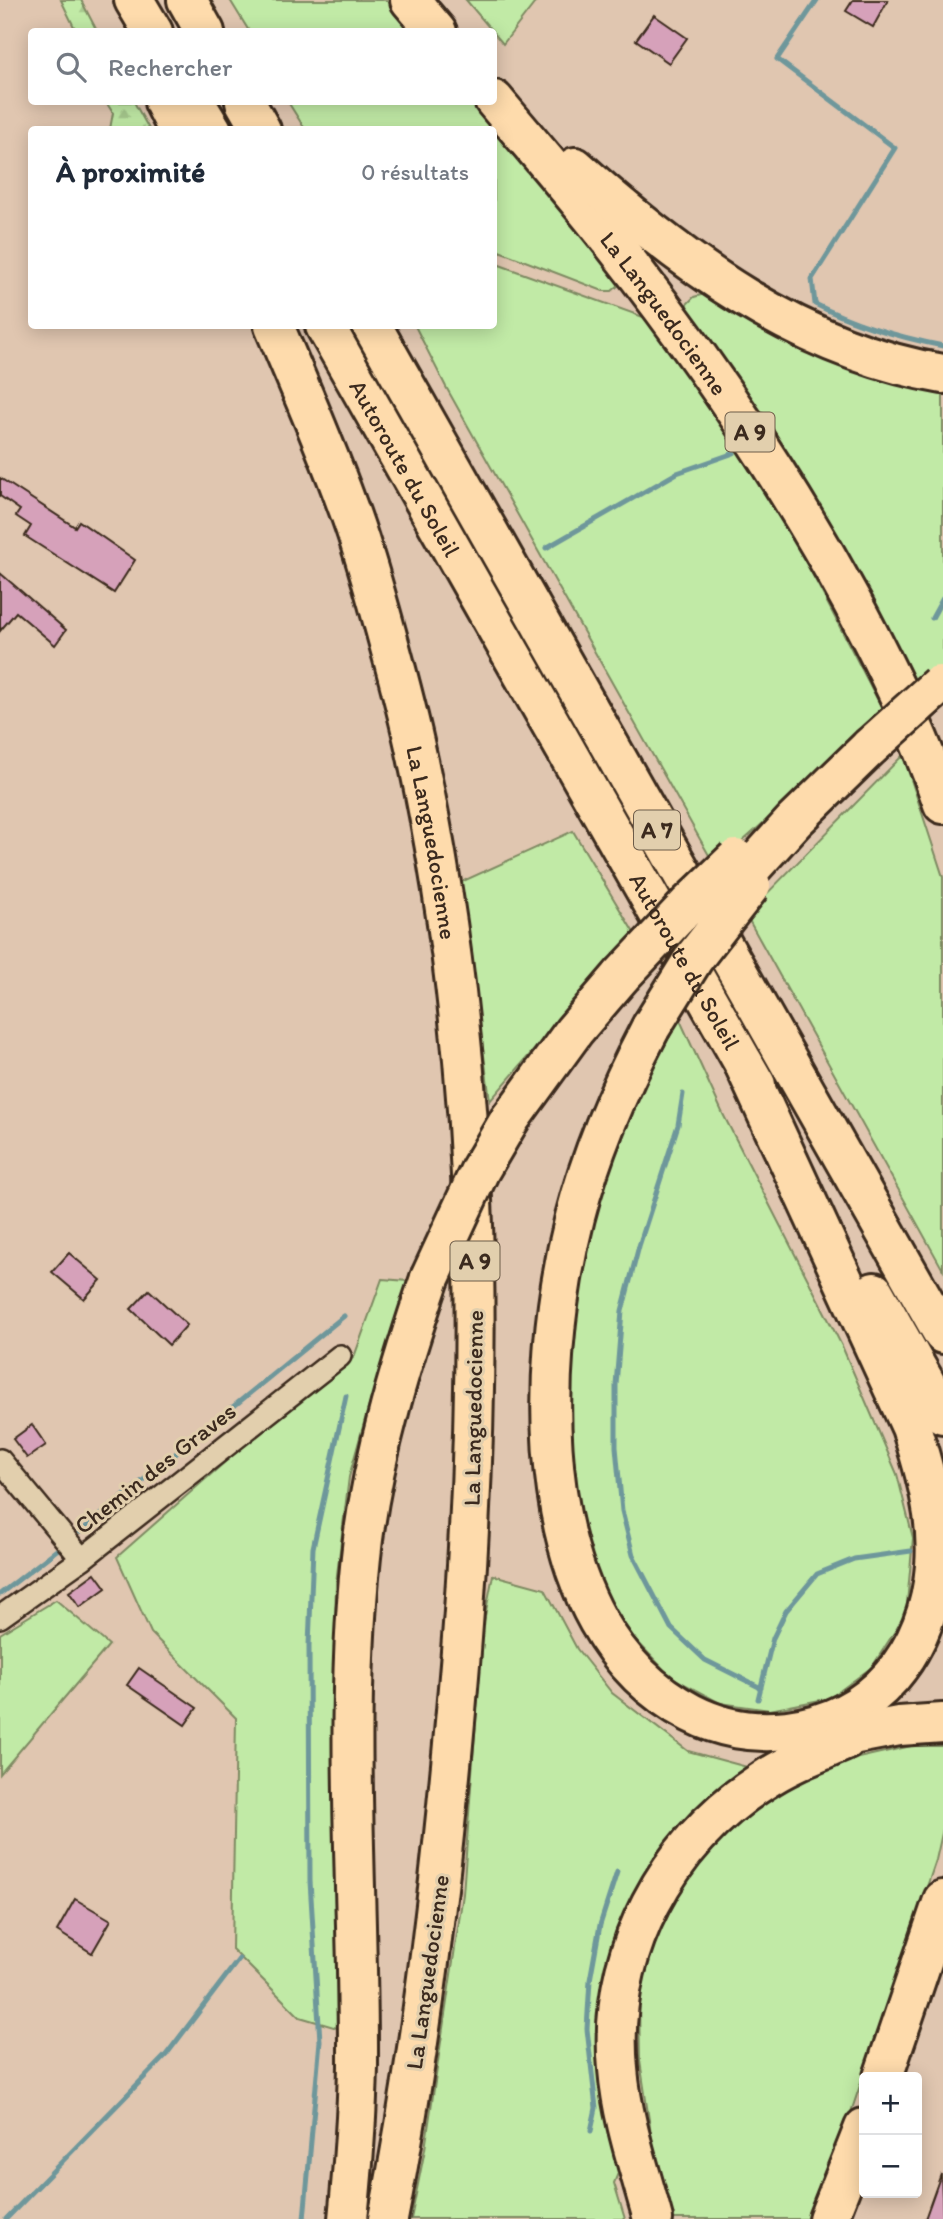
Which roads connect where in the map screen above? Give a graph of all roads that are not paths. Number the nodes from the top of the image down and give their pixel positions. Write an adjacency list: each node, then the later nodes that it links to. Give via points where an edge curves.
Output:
1 (112, 0): 5 (highway)
2 (134, 0): 6 (highway)
3 (187, 0): 7 (highway)
4 (411, 0): 8 (highway)
5 (126, 28)
6 (151, 28)
7 (203, 28)
8 (434, 28)
9 (497, 96): 20 (highway, via 645,229 759,306 836,343)
10 (497, 104): 22 (highway, La Languedocienne / A 9, via 615,245 762,452 832,567 896,686)
11 (165, 105): 14 (highway)
12 (197, 105): 15 (highway)
13 (247, 105): 16 (highway)
14 (176, 126)
15 (210, 126)
16 (259, 126)
17 (275, 329): 38 (highway, La Languedocienne / A 9, via 349,508 404,698 445,912 468,1115 475,1231 473,1469 466,1604 434,1926)
18 (327, 329): 25 (highway, Autoroute du Soleil / A 7)
19 (374, 329): 26 (highway, Autoroute du Soleil / A 7)
20 (943, 374)
21 (942, 691): 23 (highway, bridge, via 866,756)
22 (943, 804)
23 (744, 873): 24 (highway, via 695,937); 37 (highway, bridge, via 688,905 575,1031 510,1119 480,1170 430,1278 391,1398 369,1499 357,1602 353,1738 358,2068)
24 (648, 1022): 25 (highway, via 597,1146 565,1262 555,1319 550,1394 557,1491 582,1587 603,1628 631,1666 660,1694 688,1712 734,1728 765,1732 828,1721 855,1708 884,1685 906,1658 924,1620 933,1582 935,1543 934,1516 911,1427); 33 (highway, via 608,1088 582,1156 565,1208 547,1298 540,1434 544,1485 559,1557 602,1651 646,1700 679,1723 733,1744 767,1747)
25 (744, 1064): 28 (highway, Autoroute du Soleil / A 7)
26 (943, 1334)
27 (340, 1356): 30 (street, Chemin des Graves)
28 (943, 1414)
29 (0, 1460): 30 (street)
30 (82, 1559): 31 (street, Chemin des Graves)
31 (0, 1617)
32 (943, 1723): 33 (highway)
33 (864, 1732): 39 (highway, via 766,1778 716,1815 657,1889 634,1940 619,2003 618,2070)
34 (943, 1900): 35 (highway)
35 (885, 2072)
36 (861, 2135): 40 (highway)
37 (348, 2219)
38 (388, 2219)
39 (653, 2219)
40 (828, 2219)

